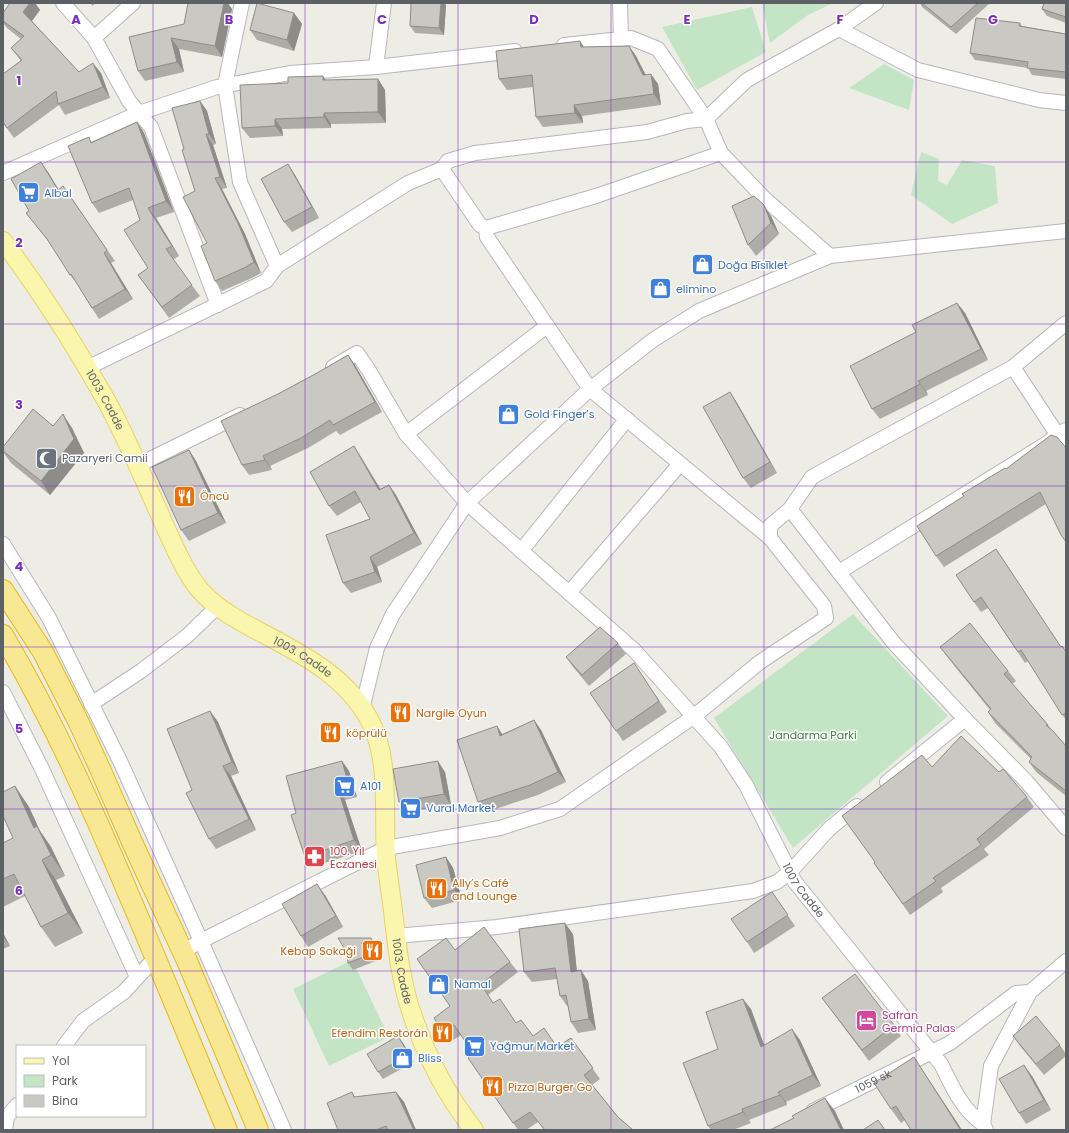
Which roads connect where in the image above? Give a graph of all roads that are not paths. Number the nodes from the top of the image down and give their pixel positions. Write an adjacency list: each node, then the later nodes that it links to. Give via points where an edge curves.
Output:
1 (63, 3): 8 (street)
2 (133, 3): 8 (street)
3 (242, 3): 13 (street)
4 (384, 3): 12 (street)
5 (620, 3): 9 (street)
6 (876, 3): 7 (street)
7 (839, 29): 14 (street, via 918,70 1039,100); 16 (street, via 747,80)
8 (94, 38): 15 (street, via 129,102)
9 (622, 39): 10 (street); 16 (street, via 631,38 658,49)
10 (550, 47)
11 (527, 50): 12 (street)
12 (376, 67): 13 (street, via 290,73)
13 (225, 85): 15 (street); 24 (street, via 240,182)
14 (1066, 103)
15 (139, 113): 19 (street); 25 (street, via 151,127)
16 (706, 119): 17 (street); 18 (street, via 687,121 647,132 475,153 448,161)
17 (721, 153): 20 (street, via 596,196); 23 (street, via 765,199)
18 (442, 169): 20 (street, via 480,225); 24 (street, via 408,183)
19 (3, 173)
20 (486, 228): 27 (street, via 487,237)
21 (1066, 231): 23 (street)
22 (3, 241): 29 (main road, 1003. Cadde, via 54,314)
23 (830, 256): 31 (street, via 699,311 653,340)
24 (277, 266): 25 (street, via 266,281)
25 (218, 305): 29 (street)
26 (1066, 323): 28 (street)
27 (547, 326): 31 (street); 34 (street)
28 (1013, 367): 35 (street); 39 (street, via 812,477)
29 (87, 368): 37 (main road, 1003. Cadde)
30 (320, 376): 34 (street, 1007 Cadde, via 357,353)
31 (590, 389): 33 (street); 38 (street)
32 (250, 410): 37 (street)
33 (627, 420): 36 (street); 42 (street)
34 (406, 434): 38 (street, 1007 Cadde)
35 (1063, 435): 43 (street)
36 (680, 464): 40 (street); 45 (street)
37 (138, 465): 46 (main road, 1003. Cadde, via 190,576 200,591)
38 (467, 503): 42 (street, 1007 Cadde); 50 (street, via 393,614 377,648)
39 (790, 509): 40 (street, via 770,526); 43 (street)
40 (770, 538): 51 (street, via 824,606 826,618 760,662)
41 (3, 544): 49 (street, via 49,618)
42 (521, 551): 45 (street, 1007 Cadde)
43 (839, 572): 52 (street, via 893,642)
44 (3, 590): 60 (highway, via 43,652 79,723)
45 (569, 593): 51 (street, 1007 Cadde, via 634,650)
46 (218, 606): 49 (street, via 187,636); 50 (main road, 1003. Cadde, via 315,662 336,678)
47 (3, 635): 61 (highway, via 42,704 90,804)
48 (3, 692): 63 (street, via 42,769)
49 (92, 704): 59 (street)
50 (362, 709): 56 (main road, 1003. Cadde, via 378,741 383,773)
51 (693, 717): 56 (street, via 560,809 500,828); 57 (street, 1007 Cadde, via 721,748 746,785)
52 (965, 719): 53 (street); 55 (street, via 1026,781)
53 (878, 789)
54 (866, 799): 57 (street, via 829,829)
55 (1066, 828)
56 (386, 848): 58 (main road, 1003. Cadde); 59 (street)
57 (790, 872): 58 (street, via 777,882 753,891 497,927); 66 (street, 1007 Cadde, via 795,882)
58 (396, 936): 75 (main road, 1003. Cadde, via 406,992 418,1031 444,1084)
59 (201, 941): 60 (street); 74 (street)
60 (182, 952): 73 (highway)
61 (156, 958): 63 (street); 72 (highway)
62 (1066, 961): 64 (street)
63 (137, 977): 65 (street, via 124,992 83,1022)
64 (1030, 992): 66 (street, 1059 sk, via 1016,993 950,1043); 70 (street, via 991,1066)
65 (65, 1045)
66 (932, 1053): 68 (street, 1059 sk); 70 (street, 1007 Cadde, via 941,1064 958,1097 974,1118)
67 (16, 1105): 69 (street)
68 (801, 1117)
69 (5, 1119): 71 (street)
70 (985, 1127)
71 (16, 1130)
72 (227, 1130)
73 (258, 1130)
74 (284, 1130)
75 (474, 1130)

